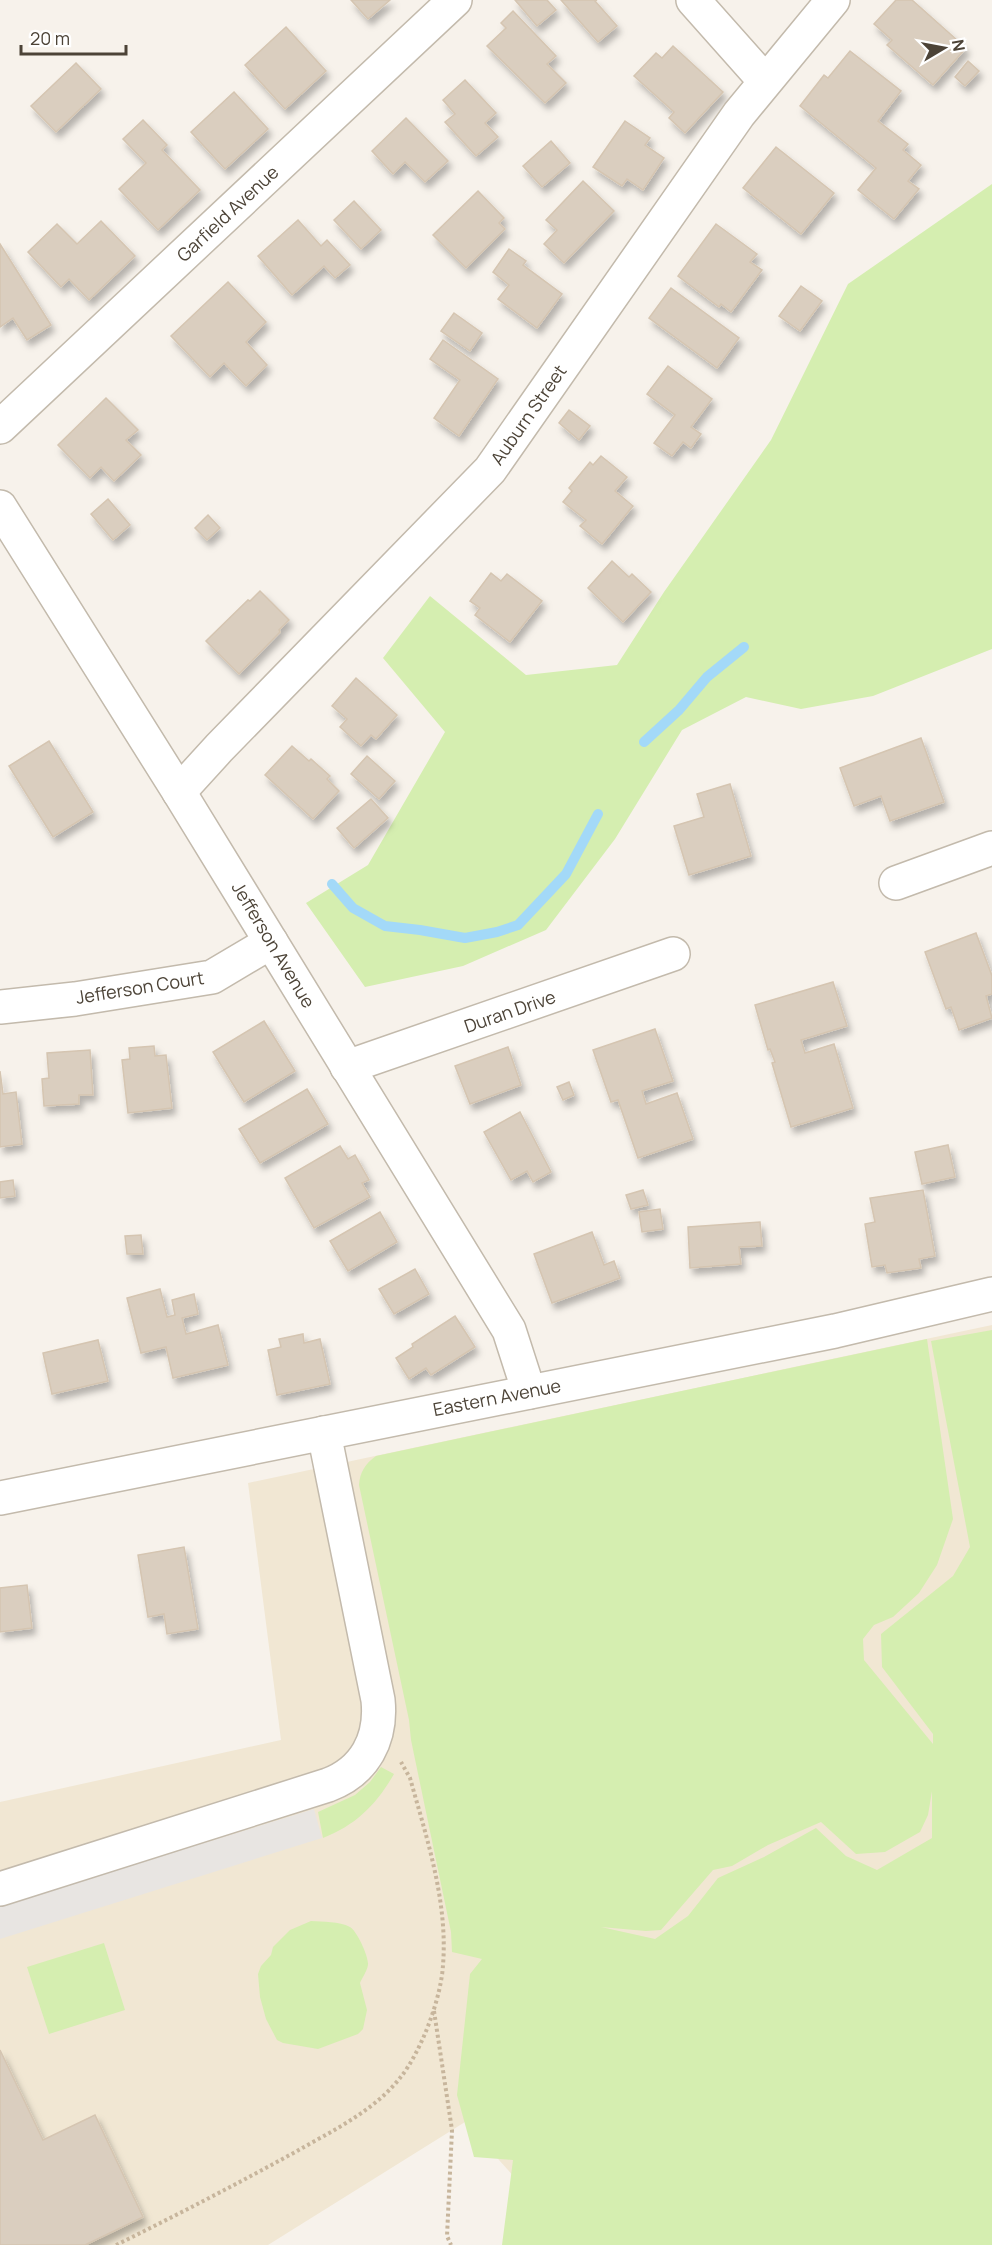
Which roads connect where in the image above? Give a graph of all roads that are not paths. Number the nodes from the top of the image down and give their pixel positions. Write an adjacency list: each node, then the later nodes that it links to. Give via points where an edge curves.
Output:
1 (455, 0): 5 (street, Garfield Avenue)
2 (693, 0): 4 (street)
3 (833, 0): 4 (street, Auburn Street)
4 (765, 81): 7 (street, Auburn Street, via 490,470)
5 (0, 427)
6 (0, 507): 7 (street, Jefferson Avenue)
7 (179, 792): 10 (street, Jefferson Avenue)
8 (992, 848): 9 (street)
9 (896, 883)
10 (271, 942): 12 (street, Jefferson Court, via 212,977); 13 (street, Jefferson Avenue)
11 (673, 954): 13 (street, Duran Drive)
12 (0, 1007)
13 (347, 1067): 15 (street, Jefferson Avenue, via 509,1330)
14 (992, 1294): 15 (street, Eastern Avenue, via 835,1331)
15 (529, 1392): 16 (street, Eastern Avenue)
16 (324, 1433): 17 (street, Eastern Avenue); 18 (street, via 378,1700 379,1727 358,1766 328,1785)
17 (0, 1498)
18 (0, 1889)

